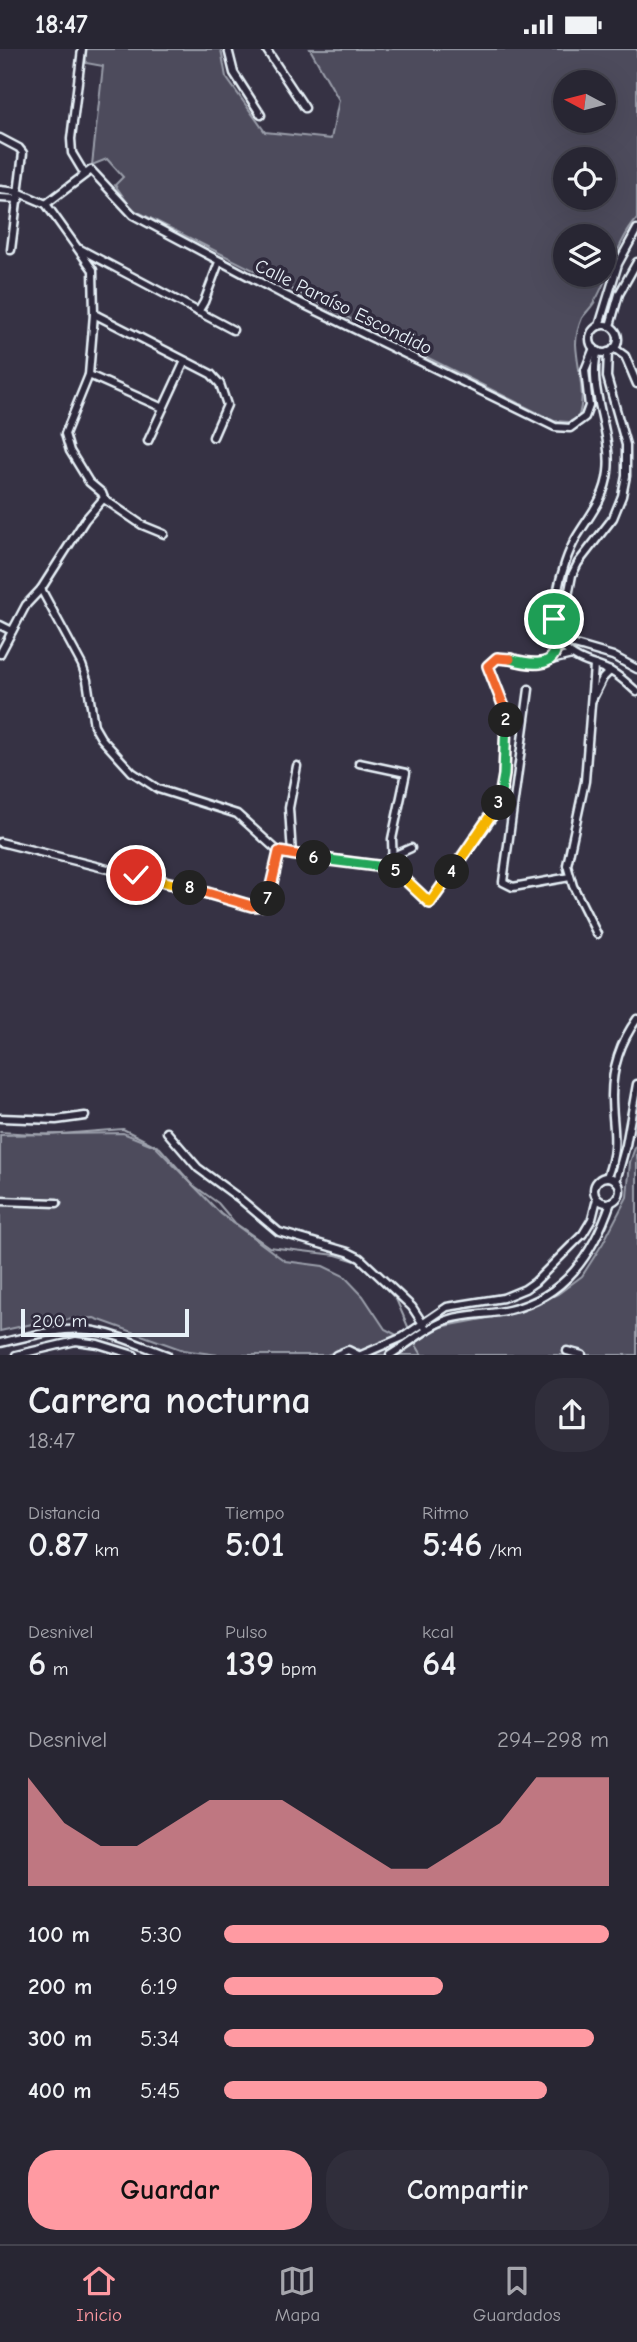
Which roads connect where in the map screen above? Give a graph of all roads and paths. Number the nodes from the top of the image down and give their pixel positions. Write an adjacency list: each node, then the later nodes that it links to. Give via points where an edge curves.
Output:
1 (82, 49): 7 (street, via 71,139 72,153)
2 (228, 49): 5 (street, via 234,73)
3 (266, 49): 4 (street)
4 (305, 107)
5 (261, 115)
6 (0, 138): 9 (street, via 23,153)
7 (83, 173): 11 (street); 15 (street, Calle Paraíso Escondido, via 92,170 133,215)
8 (0, 190): 9 (street)
9 (18, 196): 10 (street); 11 (street); 14 (street)
10 (0, 198)
11 (46, 204): 13 (street)
12 (637, 229): 19 (street, via 618,264)
13 (78, 248): 17 (street); 18 (street, via 94,276)
14 (11, 250)
15 (219, 262): 17 (street); 22 (street, Calle Paraíso Escondido, via 555,427 570,428 585,417 589,406 585,370)
16 (637, 262): 20 (street, via 619,294)
17 (198, 313): 21 (street)
18 (94, 314): 24 (street); 25 (street)
19 (599, 325): 20 (street); 22 (street, via 591,336)
20 (610, 325): 23 (street, via 618,336)
21 (233, 330)
22 (596, 350): 23 (street); 35 (street, via 595,377 608,446 608,478 600,502 568,554 555,608)
23 (611, 350): 26 (street, via 625,356); 40 (street, via 607,377 626,445 626,476 613,518 572,575 562,628 575,646 613,656)
24 (185, 361): 27 (street); 28 (street, via 211,374 224,393 227,405)
25 (89, 375): 27 (street); 30 (street, via 65,434 70,451)
26 (637, 384)
27 (163, 408): 29 (street)
28 (213, 437)
29 (148, 441)
30 (104, 499): 31 (street); 32 (street, via 85,520)
31 (164, 534)
32 (41, 589): 34 (street); 49 (street, via 82,665 94,726 119,758 158,789 237,814)
33 (0, 625): 34 (street)
34 (12, 631): 36 (street)
35 (555, 634): 37 (street); 38 (street, via 554,656)
36 (0, 654)
37 (572, 655): 38 (street); 39 (street)
38 (543, 663): 52 (street, via 502,657 488,666 506,713 503,791 494,814 430,903)
39 (594, 666): 41 (street); 44 (street)
40 (637, 669)
41 (610, 671): 43 (street); 44 (street)
42 (530, 689): 53 (street, via 503,882 513,887)
43 (637, 692)
44 (589, 705): 53 (street, via 585,781 567,858)
45 (359, 763): 51 (street, via 406,773)
46 (297, 766): 50 (street, via 289,808)
47 (0, 842): 49 (street, via 252,906 264,905 271,894)
48 (411, 848): 51 (street)
49 (279, 852): 50 (street)
50 (292, 855): 52 (street)
51 (391, 856): 52 (street)
52 (393, 868)
53 (570, 877): 54 (street)
54 (597, 934)
55 (637, 1019): 60 (street, via 620,1049 612,1080 616,1140)
56 (637, 1083): 61 (street)
57 (85, 1115): 58 (street, via 56,1120)
58 (0, 1118)
59 (167, 1132): 68 (street, via 198,1168 279,1232 360,1258 412,1307)
60 (607, 1177): 61 (street); 62 (street, via 596,1182)
61 (616, 1181): 64 (street, via 620,1193)
62 (597, 1199): 64 (street); 66 (street, via 583,1234)
63 (0, 1201): 65 (street)
64 (611, 1202): 67 (street, via 584,1259 567,1281)
65 (57, 1203)
66 (530, 1285): 67 (street); 68 (street, via 503,1298 447,1307)
67 (539, 1300): 69 (street, via 506,1311 449,1319)
68 (422, 1323): 69 (street); 76 (street, via 403,1337)
69 (427, 1330): 77 (street)
70 (0, 1343): 74 (street, via 89,1330)
71 (567, 1351): 78 (street)
72 (16, 1355): 73 (street, via 76,1341)
73 (134, 1355)
74 (167, 1355)
75 (336, 1355): 76 (street, via 348,1350)
76 (360, 1355)
77 (390, 1355)
78 (582, 1355)

